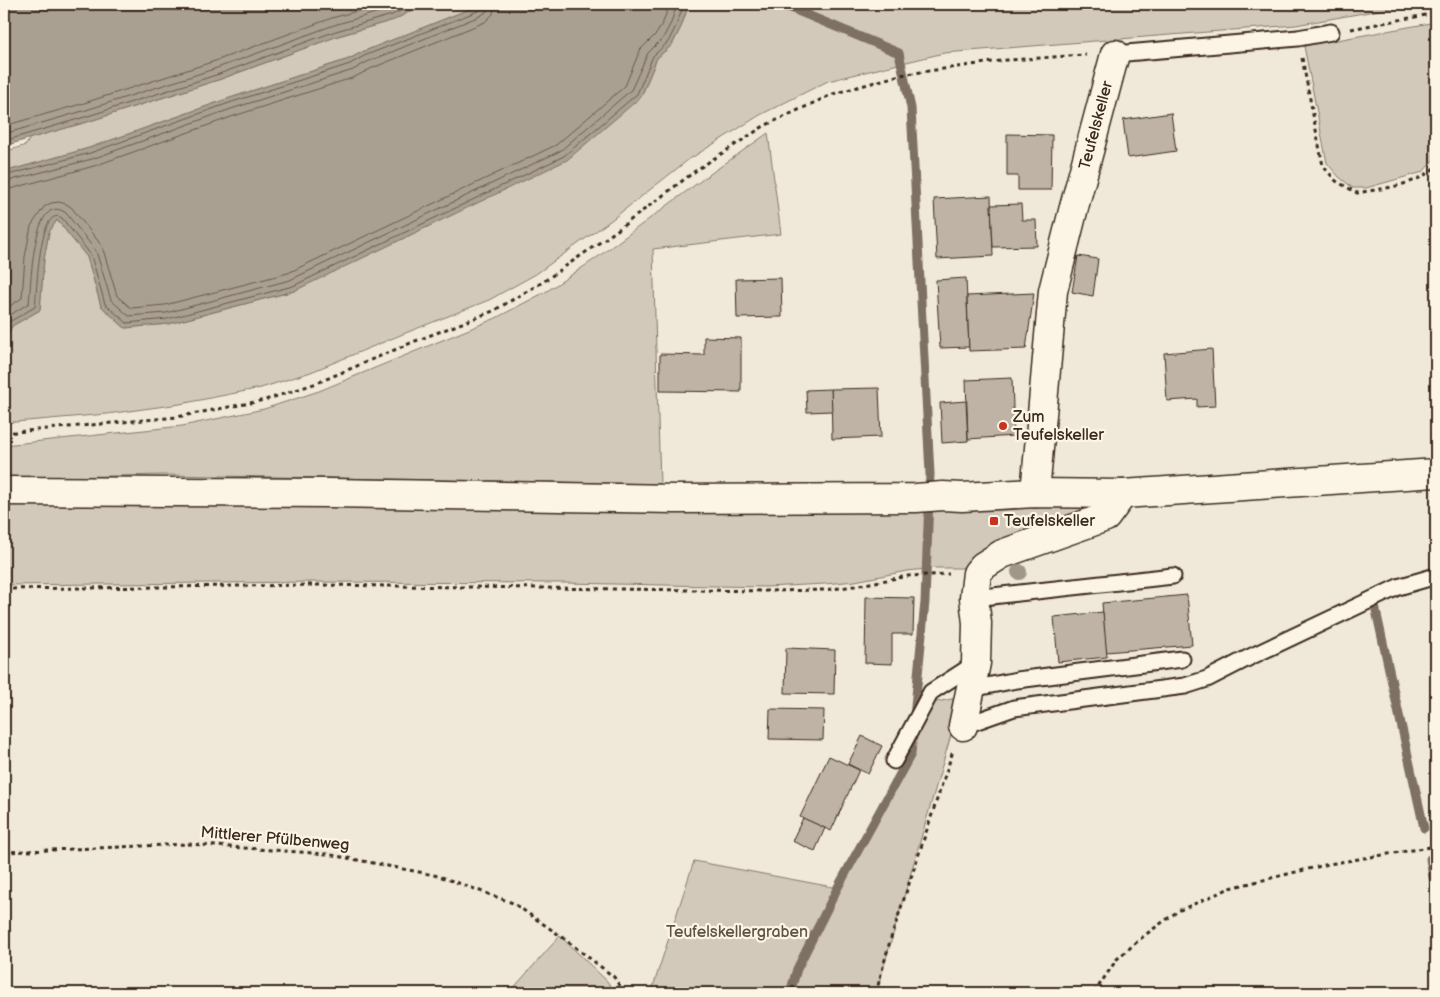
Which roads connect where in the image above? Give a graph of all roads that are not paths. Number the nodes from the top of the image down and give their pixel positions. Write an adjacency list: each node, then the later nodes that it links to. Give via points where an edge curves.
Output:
1 (1331, 32): 2 (lane, via 1298,38)
2 (1116, 54): 5 (main road, Teufelskeller, via 1052,291)
3 (1436, 473): 6 (main road)
4 (4, 491): 5 (main road, via 675,499 916,498)
5 (1035, 493): 6 (main road)
6 (1123, 494): 9 (main road, via 1106,517 1002,554 983,566 977,573)
7 (1173, 576): 9 (lane)
8 (1436, 576): 12 (lane, via 1398,587 1207,679 1185,686 1014,708)
9 (974, 598): 11 (main road, via 977,623)
10 (1182, 659): 11 (lane, via 1017,680)
11 (974, 676): 12 (main road); 13 (lane, via 931,692)
12 (963, 726)
13 (894, 761)

